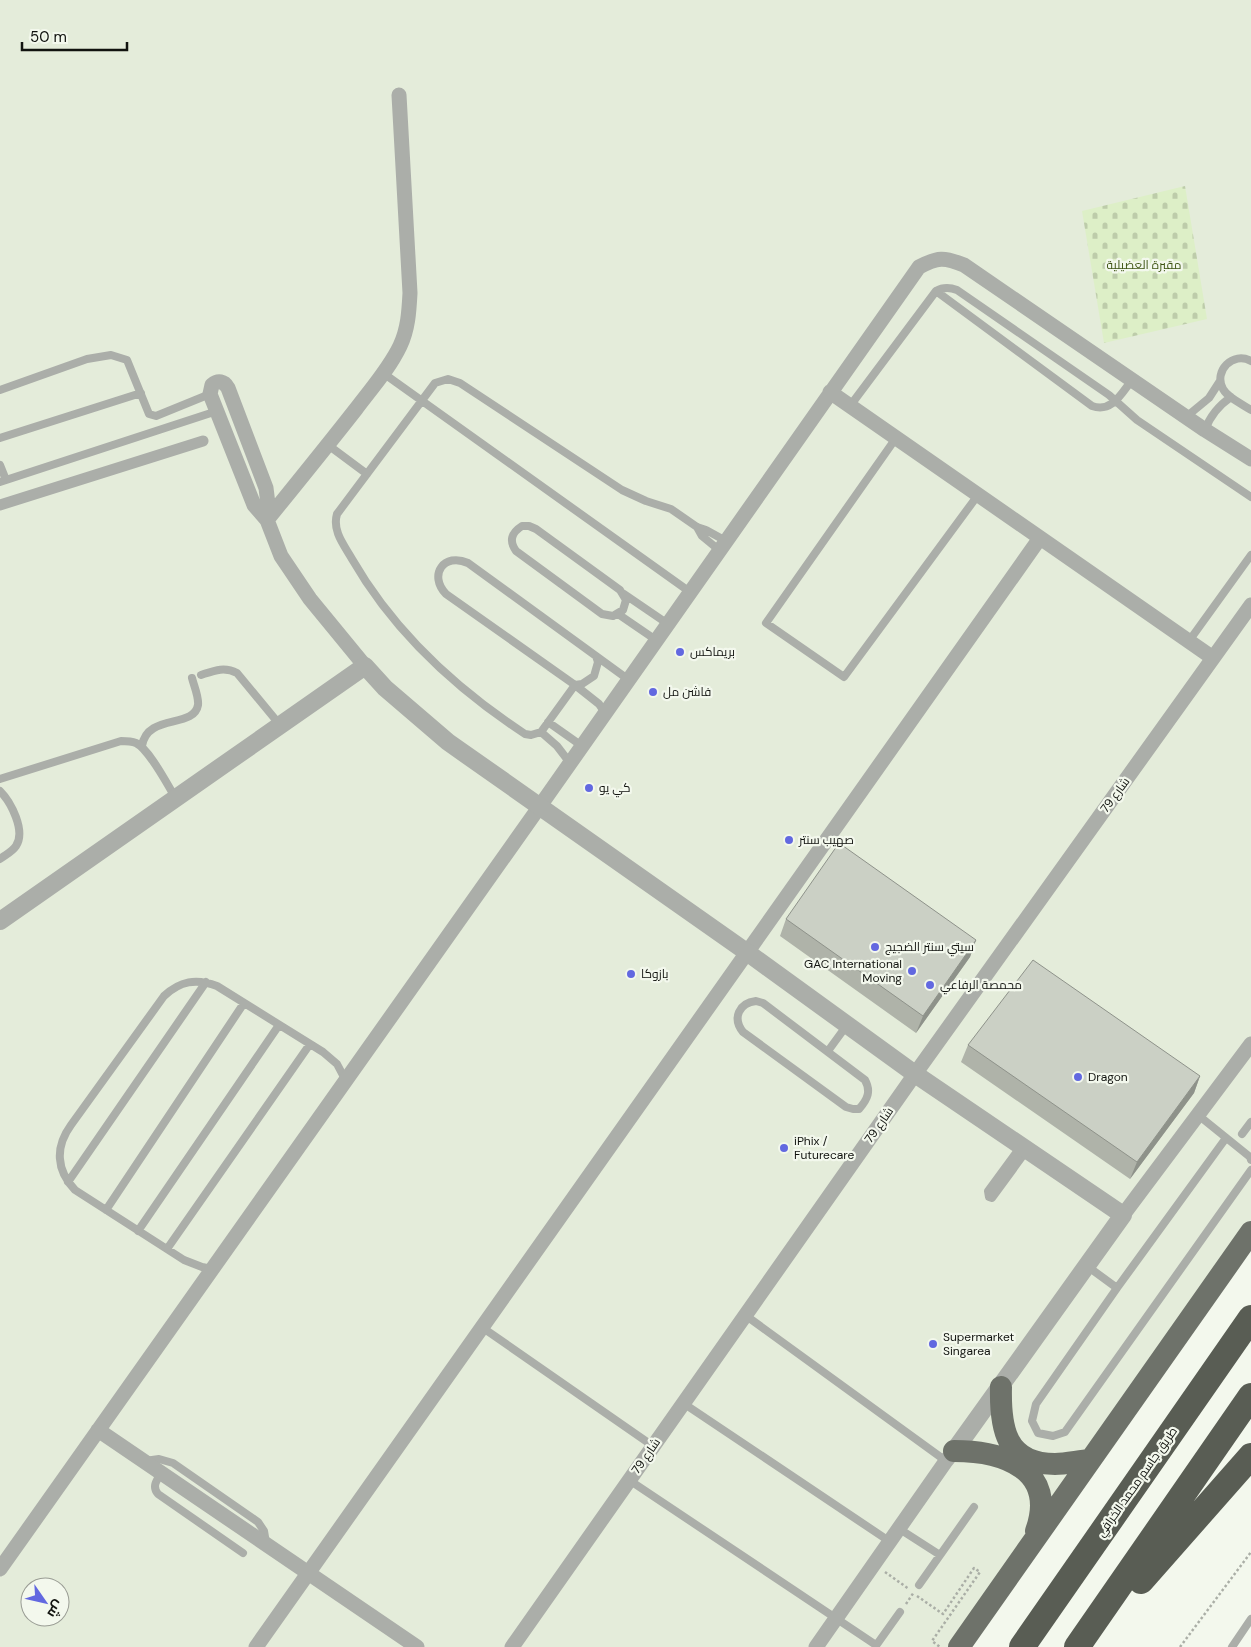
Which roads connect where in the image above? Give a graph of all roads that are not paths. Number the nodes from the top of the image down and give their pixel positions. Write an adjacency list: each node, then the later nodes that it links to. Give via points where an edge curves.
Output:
1 (399, 95): 4 (street, via 410,307 401,344)
2 (936, 291): 13 (lane, via 946,287 957,290); 13 (lane, via 1092,406 1102,408); 14 (lane)
3 (1251, 361): 6 (lane, via 1239,358 1227,363)
4 (383, 373): 12 (lane); 22 (street)
5 (1132, 380): 8 (street, via 964,265 949,259 933,260 919,267); 13 (lane); 17 (street)
6 (1220, 381): 11 (lane); 17 (lane, via 1205,402)
7 (0, 390): 9 (lane, via 87,359 111,355 127,360)
8 (830, 392): 14 (street); 32 (street)
9 (141, 393): 10 (lane, via 149,414 156,416); 19 (lane)
10 (210, 394): 16 (street); 30 (street, via 216,382 228,388 266,488)
11 (1231, 397): 15 (lane); 18 (lane, via 1212,415)
12 (422, 401): 25 (lane); 32 (lane, via 435,383 454,380 622,490 671,509 697,527 702,536); 34 (lane)
13 (1116, 401): 28 (lane, via 1137,420)
14 (850, 406): 20 (street)
15 (1251, 410)
16 (217, 411): 26 (lane); 30 (street, via 254,505)
17 (1186, 417): 18 (street)
18 (1205, 430): 23 (street)
19 (0, 438)
20 (896, 438): 27 (street); 27 (lane, via 766,623 844,677)
21 (203, 441): 29 (street)
22 (328, 445): 25 (lane); 30 (street)
23 (1251, 459)
24 (0, 465): 26 (lane)
25 (366, 474): 51 (lane, via 337,514 335,526 371,589 409,637 452,680 525,734)
26 (3, 481)
27 (978, 495): 31 (street)
28 (1251, 498)
29 (0, 505)
30 (267, 520): 43 (street, via 281,556 321,613)
31 (1040, 538): 40 (street); 61 (street)
32 (723, 545): 34 (street)
33 (1251, 555): 40 (lane)
34 (690, 592): 38 (street)
35 (624, 594): 37 (lane, via 625,605); 37 (lane, via 536,529 522,526 515,530 512,545 516,551 602,614); 38 (lane)
36 (1251, 606): 42 (street, شارع 79)
37 (618, 614): 39 (lane)
38 (668, 624): 39 (street)
39 (656, 640): 46 (street)
40 (1189, 641): 42 (street)
41 (596, 656): 46 (lane); 47 (lane, via 598,662 594,676); 47 (lane, via 468,563 453,559 441,567 438,574 440,589)
42 (1213, 658): 69 (street, شارع 79)
43 (365, 666): 50 (street); 58 (street, via 385,688 448,742)
44 (201, 675): 50 (lane, via 220,669 237,673)
45 (192, 678): 52 (lane, via 198,701 196,710 189,716 154,727 145,735)
46 (629, 680): 48 (street)
47 (575, 685): 48 (lane); 49 (lane)
48 (605, 712): 53 (street)
49 (548, 722): 51 (lane); 53 (lane)
50 (280, 724): 57 (street)
51 (541, 732): 54 (lane)
52 (142, 746): 55 (lane, via 136,742 120,741); 57 (lane)
53 (582, 746): 54 (street)
54 (570, 764): 58 (street)
55 (0, 779)
56 (0, 791): 59 (lane, via 10,802 20,836 13,849)
57 (175, 797): 60 (street)
58 (540, 806): 61 (street); 70 (street)
59 (0, 859)
60 (0, 921)
61 (748, 953): 65 (street); 89 (street)
62 (206, 982): 63 (lane); 78 (lane); 78 (lane, via 183,983 164,996 65,1133 59,1153)
63 (244, 1003): 64 (lane); 79 (lane)
64 (279, 1025): 66 (lane); 81 (lane)
65 (846, 1025): 68 (lane); 69 (street)
66 (310, 1044): 70 (lane, via 337,1064); 83 (lane)
67 (1251, 1044): 71 (street)
68 (828, 1052): 68 (lane, via 763,1003 749,1002 740,1008 737,1018 743,1032 846,1107 860,1108 869,1095 865,1080)
69 (914, 1074): 75 (street); 87 (street, شارع 79)
70 (346, 1081): 85 (street)
71 (1198, 1115): 74 (lane); 80 (street)
72 (1251, 1122): 73 (lane)
73 (1242, 1134)
74 (1226, 1138): 76 (lane); 86 (lane)
75 (1024, 1148): 75 (lane, via 988,1191 988,1197 992,1198); 80 (street)
76 (1251, 1160)
77 (1251, 1170): 86 (lane, via 1066,1432 1053,1436 1038,1433 1032,1421 1036,1404)
78 (68, 1182): 79 (lane)
79 (106, 1210): 81 (lane)
80 (1123, 1215): 84 (street)
81 (138, 1231): 83 (lane)
82 (1251, 1232): 97 (main road)
83 (167, 1249): 85 (lane, via 193,1264)
84 (1086, 1266): 86 (lane); 90 (street)
85 (212, 1269): 93 (street)
86 (1117, 1288)
87 (745, 1315): 92 (street, شارع 79); 95 (lane)
88 (1251, 1318): 120 (highway, طريق جاسم محمد الخرافي)
89 (483, 1328): 94 (lane); 109 (street)
90 (1001, 1387): 95 (street); 97 (main road, via 1001,1413 1006,1435 1026,1459 1054,1464)
91 (1251, 1396): 121 (highway)
92 (683, 1403): 94 (street, شارع 79); 103 (lane)
93 (98, 1430): 98 (street); 108 (street)
94 (653, 1446): 100 (street, شارع 79)
95 (950, 1456): 102 (street); 104 (main road, via 999,1456 1029,1474 1038,1490 1041,1507)
96 (1251, 1456): 122 (highway)
97 (1090, 1460): 104 (main road)
98 (144, 1461): 99 (street); 105 (lane, via 159,1459 173,1463 258,1522 264,1530)
99 (161, 1473): 105 (street); 106 (lane, via 154,1488 158,1494)
100 (629, 1480): 112 (lane); 117 (street, شارع 79)
101 (974, 1507): 107 (lane)
102 (898, 1528): 103 (street); 107 (lane)
103 (889, 1542): 112 (street)
104 (1031, 1544): 119 (main road)
105 (266, 1545): 109 (street)
106 (242, 1553)
107 (940, 1555): 110 (lane)
108 (0, 1569)
109 (308, 1574): 115 (street); 116 (street)
110 (919, 1584)
111 (900, 1612): 114 (lane)
112 (836, 1618): 114 (lane); 118 (street)
113 (1251, 1619): 123 (lane)
114 (876, 1646)
115 (256, 1647)
116 (416, 1647)
117 (512, 1647)
118 (816, 1647)
119 (959, 1647)
120 (1022, 1647)
121 (1078, 1647)
122 (1083, 1647)
123 (1232, 1647)

